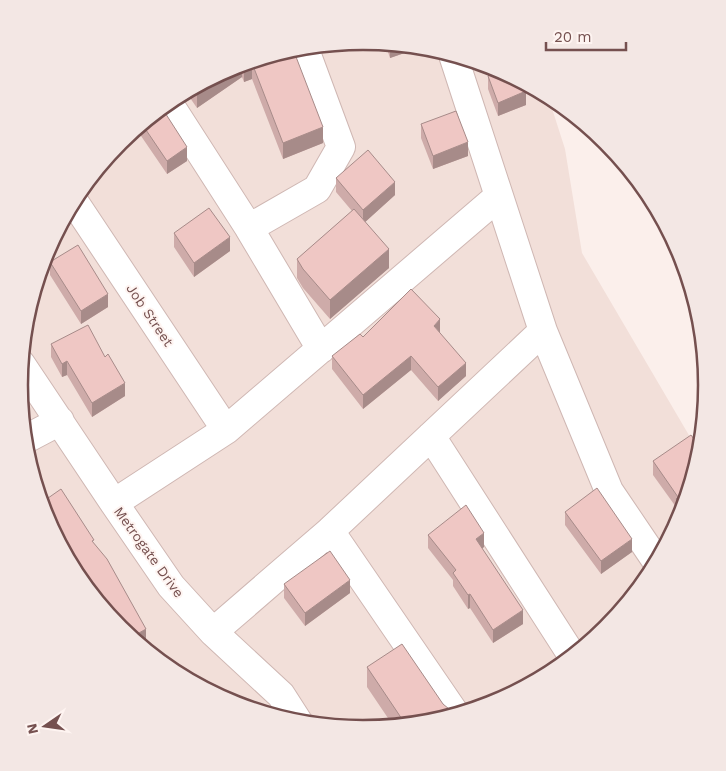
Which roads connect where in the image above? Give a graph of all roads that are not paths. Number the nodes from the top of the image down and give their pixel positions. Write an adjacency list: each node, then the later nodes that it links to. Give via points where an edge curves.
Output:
1 (307, 55): 6 (street, via 341,147 317,190)
2 (454, 62): 4 (street)
3 (173, 110): 6 (street)
4 (499, 196): 7 (street); 8 (street)
5 (79, 207): 11 (street, Job Street)
6 (249, 228): 8 (street)
7 (542, 331): 13 (street); 16 (street, via 609,491)
8 (322, 349): 11 (street)
9 (28, 374): 10 (street, Metrogate Drive)
10 (60, 421): 12 (street); 14 (street, Metrogate Drive)
11 (226, 430): 14 (street)
12 (31, 436)
13 (431, 436): 15 (street); 18 (street)
14 (114, 503): 17 (street, Metrogate Drive, via 171,586)
15 (330, 531): 17 (street); 19 (street)
16 (653, 555)
17 (213, 632): 20 (street, Metrogate Drive, via 281,695)
18 (569, 650)
19 (452, 709)
20 (293, 714)

